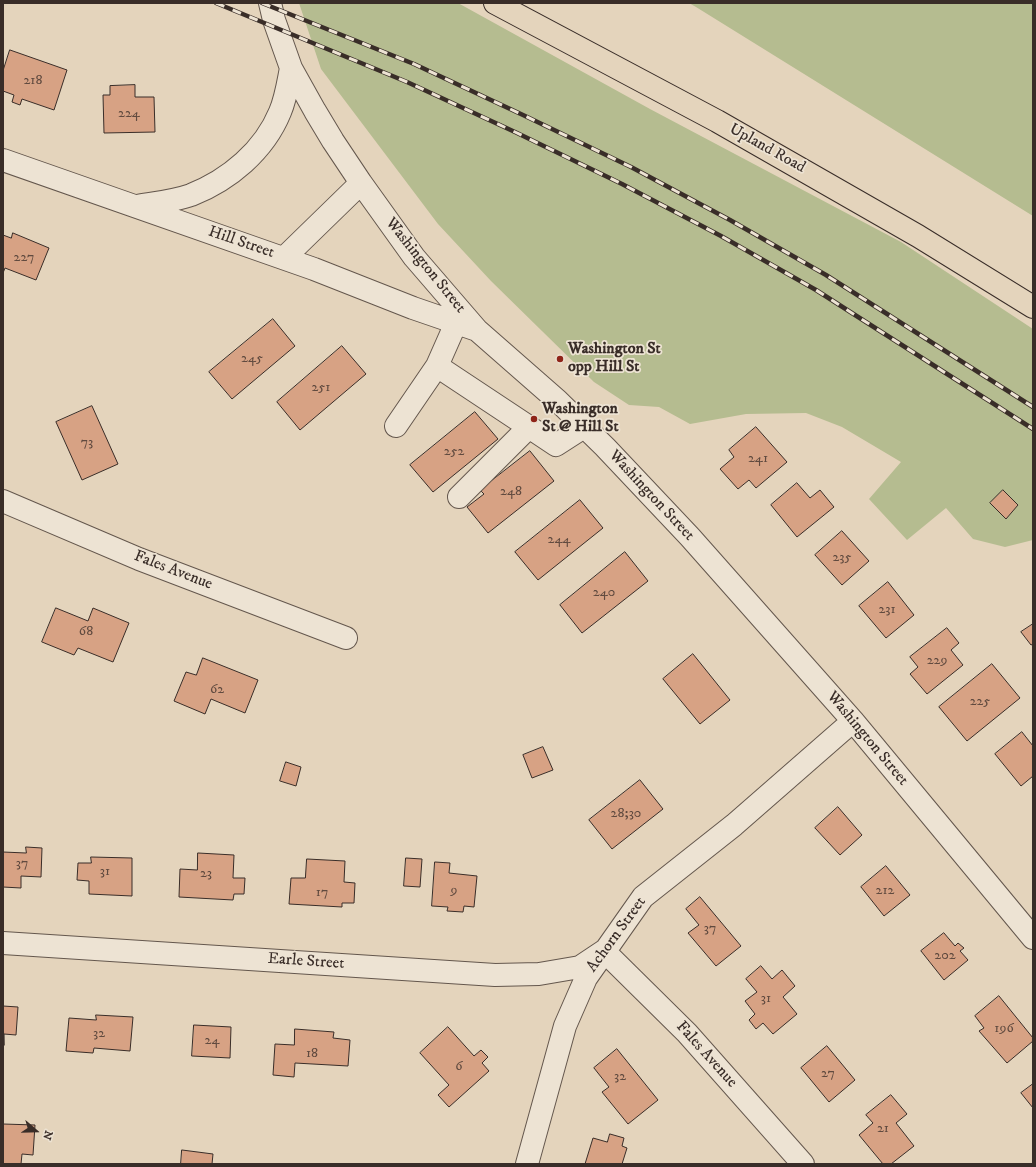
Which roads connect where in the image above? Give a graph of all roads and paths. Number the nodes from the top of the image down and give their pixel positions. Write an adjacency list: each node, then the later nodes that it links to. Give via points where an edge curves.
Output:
1 (270, 3): 3 (street, Washington Street)
2 (495, 3): 8 (main road, Upland Road, via 752,140 918,236)
3 (291, 68): 5 (street, Washington Street); 6 (street, via 277,118 249,158 214,184 190,195)
4 (3, 160): 6 (street, Hill Street)
5 (360, 183): 7 (street); 10 (street, Washington Street, via 414,257)
6 (136, 206): 7 (street, Hill Street)
7 (284, 258): 9 (street, Hill Street)
8 (1033, 307)
9 (456, 323): 10 (street, Hill Street); 11 (street)
10 (477, 330): 14 (street, Washington Street, via 538,382)
11 (437, 366): 12 (street); 13 (street)
12 (396, 426)
13 (529, 427): 14 (street, via 556,445); 15 (street)
14 (584, 427): 18 (street, Washington Street, via 690,537)
15 (459, 497)
16 (3, 501): 17 (street, Fales Avenue, via 139,558)
17 (346, 638)
18 (853, 721): 19 (street, Washington Street); 21 (street, Achorn Street, via 734,825 643,897)
19 (1033, 938)
20 (3, 942): 21 (street, Earle Street, via 495,975 539,974 580,967)
21 (604, 951): 22 (street, Achorn Street, via 586,978 565,1026); 23 (street, Fales Avenue, via 687,1033)
22 (527, 1164)
23 (804, 1164)

